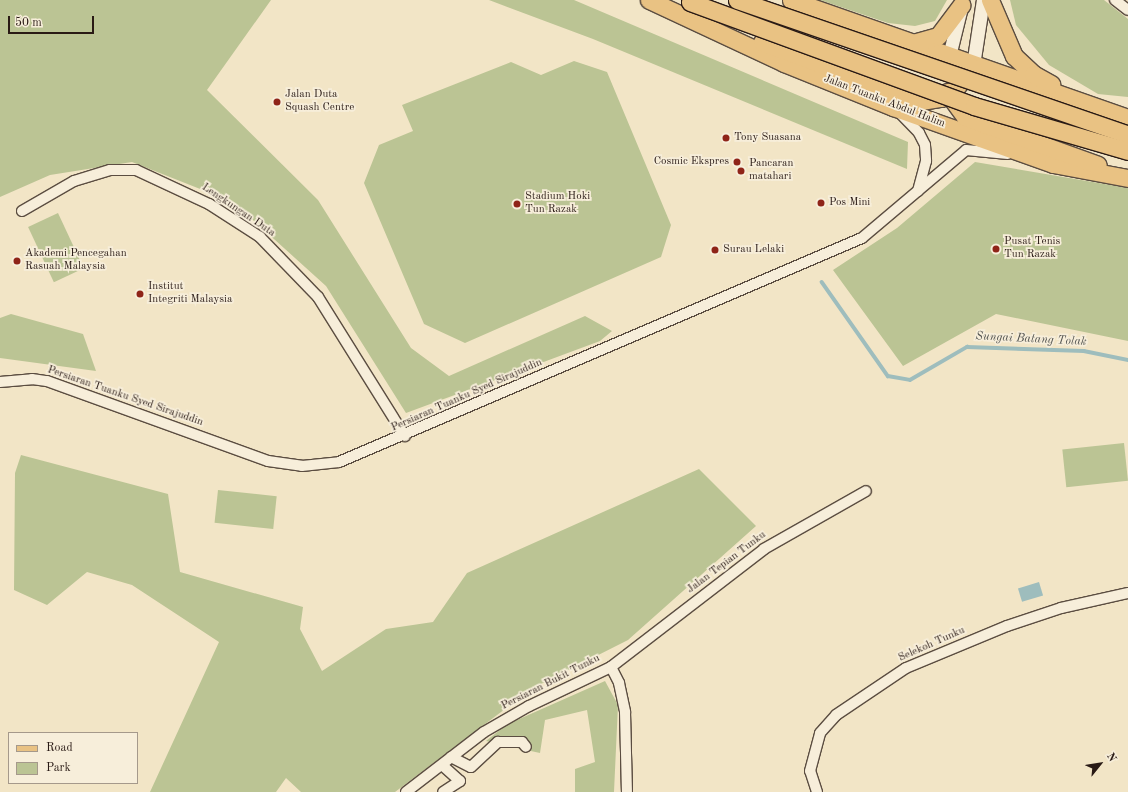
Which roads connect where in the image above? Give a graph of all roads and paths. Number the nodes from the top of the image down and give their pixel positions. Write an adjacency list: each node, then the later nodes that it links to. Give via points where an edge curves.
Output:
1 (649, 0): 18 (main road, Jalan Tuanku Abdul Halim, via 784,64)
2 (654, 0): 15 (main road)
3 (737, 0): 21 (main road, bridge)
4 (791, 0): 11 (main road)
5 (983, 0): 14 (street)
6 (990, 0): 19 (main road, via 1004,37 1021,64)
7 (1115, 0): 10 (street)
8 (688, 1): 23 (main road, bridge, via 974,106)
9 (961, 2): 12 (main road, via 938,36); 13 (street)
10 (1128, 10)
11 (881, 32): 12 (main road); 15 (main road, via 903,57 903,67 896,80)
12 (913, 43): 13 (main road)
13 (949, 56): 14 (main road); 17 (main road)
14 (973, 65): 16 (main road); 17 (main road, via 962,83)
15 (871, 84): 17 (main road, via 921,101)
16 (1051, 92): 19 (main road); 22 (main road, via 1026,93 1017,98 1010,110 1017,127)
17 (948, 94): 22 (main road, via 965,117)
18 (892, 107): 22 (main road, Jalan Tuanku Abdul Halim); 25 (street, via 914,126 925,145 926,161)
19 (1093, 107): 20 (main road)
20 (1128, 118)
21 (1128, 135)
22 (1033, 150): 24 (main road, Jalan Tuanku Abdul Halim, via 1083,171); 25 (street, Persiaran Tuanku Syed Sirajuddin, via 966,150)
23 (1128, 151)
24 (1128, 177)
25 (918, 192): 28 (street, Persiaran Tuanku Syed Sirajuddin, via 862,238 816,260)
26 (22, 210): 28 (street, Lengkungan Duta, via 74,181 110,170 136,170 209,204 260,237 318,297)
27 (0, 382): 28 (street, Persiaran Tuanku Syed Sirajuddin, via 32,379 47,382 150,416 240,454 302,466 339,462)
28 (405, 436)
29 (866, 491): 31 (street, Jalan Tepian Tunku, via 764,549)
30 (1128, 593): 40 (street, Selekoh Tunku, via 1075,604 1007,626 906,668 836,715 820,733 810,771)
31 (611, 667): 33 (street, Persiaran Bukit Tunku, via 529,706); 39 (street, via 619,683 625,712)
32 (526, 747): 35 (street, via 522,742 498,742)
33 (451, 757): 34 (street, Persiaran Bukit Tunku); 35 (street)
34 (442, 765): 36 (street); 37 (street, Persiaran Bukit Tunku)
35 (471, 767): 36 (street)
36 (460, 781): 38 (street)
37 (406, 792)
38 (443, 792)
39 (627, 792)
40 (817, 792)

